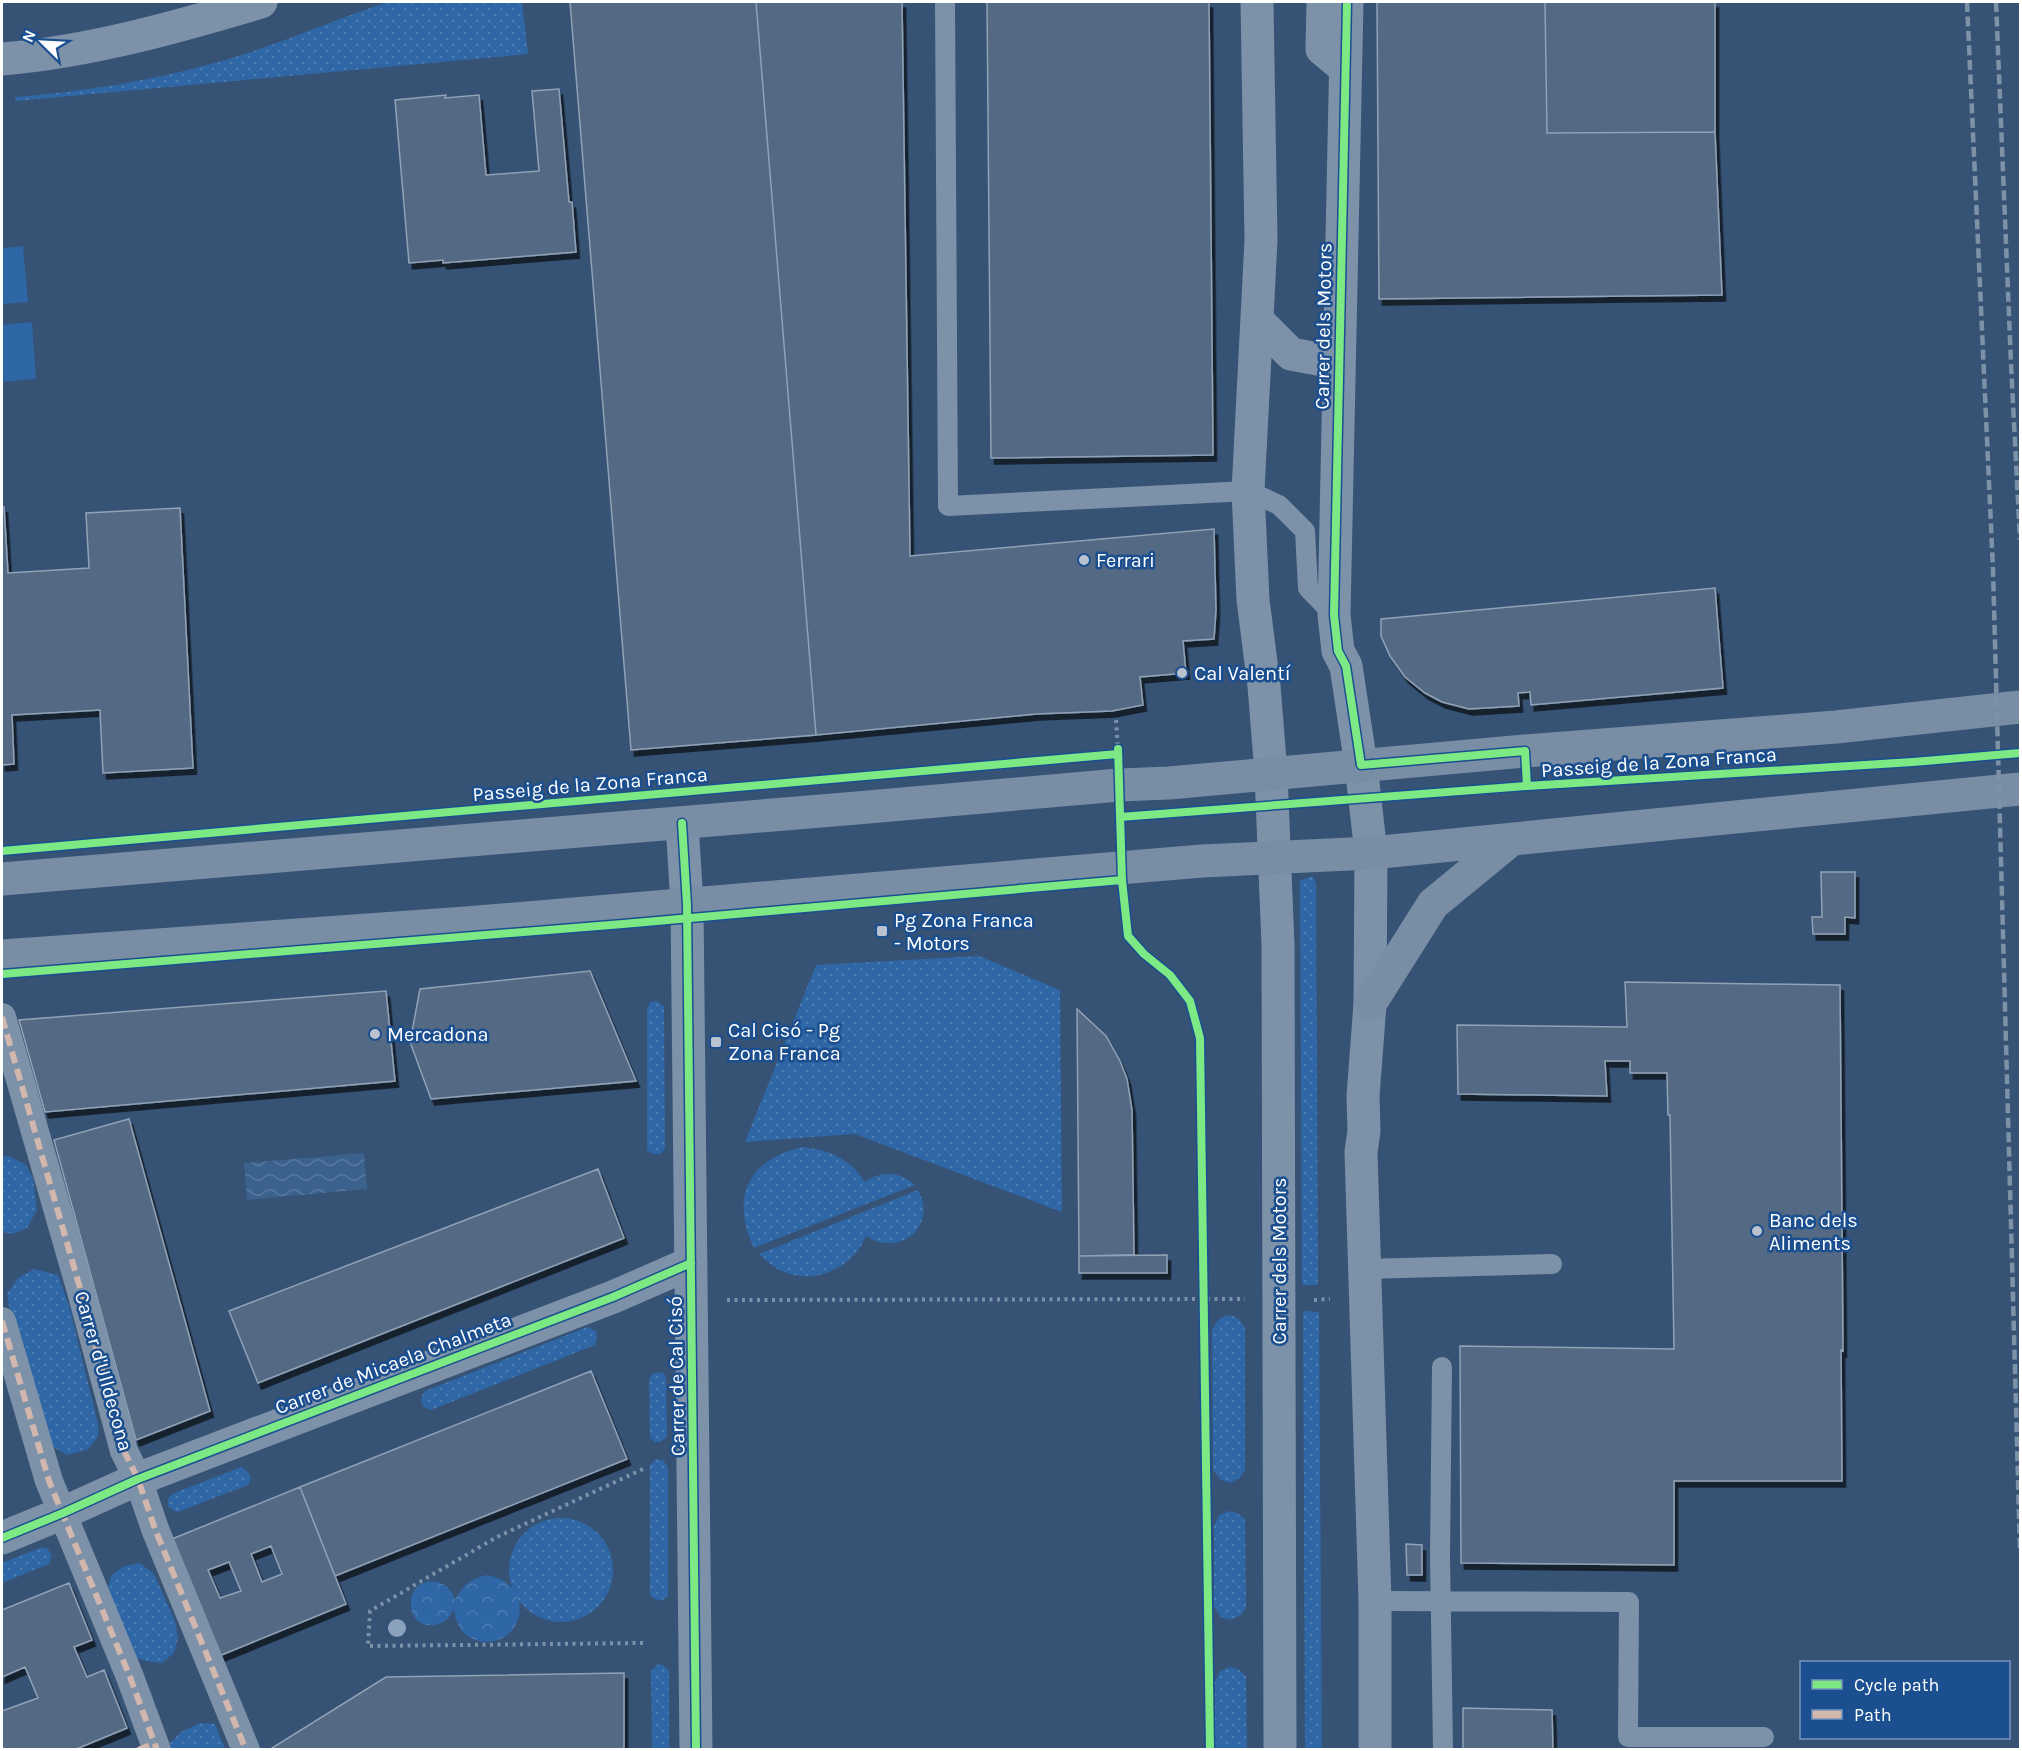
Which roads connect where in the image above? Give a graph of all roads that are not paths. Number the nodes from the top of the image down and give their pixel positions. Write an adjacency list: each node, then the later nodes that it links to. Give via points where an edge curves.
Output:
1 (261, 2): 6 (street, via 185,24 43,56)
2 (945, 2): 10 (lane, via 948,506)
3 (1257, 2): 8 (street, via 1261,240)
4 (1323, 2): 7 (street, via 1322,49)
5 (1347, 2): 7 (street, Carrer dels Motors)
6 (2, 59)
7 (1346, 68): 9 (street, Carrer dels Motors)
8 (1257, 320): 9 (street, Carrer dels Motors, via 1291,354); 10 (street)
9 (1338, 363): 11 (street, Carrer dels Motors)
10 (1248, 491): 11 (lane, via 1279,505 1305,531 1308,588); 14 (street, Carrer dels Motors, via 1253,600)
11 (1334, 615): 13 (street, Carrer dels Motors)
12 (2020, 707): 13 (main road, Passeig de la Zona Franca, via 1826,728)
13 (1361, 765): 14 (main road, Passeig de la Zona Franca); 18 (street, Carrer dels Motors)
14 (1271, 773): 16 (main road, Passeig de la Zona Franca); 19 (street, Carrer dels Motors)
15 (2020, 789): 17 (main road)
16 (682, 823): 20 (main road, Passeig de la Zona Franca); 21 (street, Carrer de Cal Cisó)
17 (1512, 839): 18 (main road); 23 (main road, via 1433,904)
18 (1371, 853): 19 (main road); 23 (street)
19 (1275, 856): 21 (main road); 39 (street, Carrer dels Motors)
20 (2, 879)
21 (687, 905): 22 (main road); 25 (street, Carrer de Cal Cisó)
22 (2, 956)
23 (1370, 1004): 27 (street, via 1361,1152)
24 (2, 1017): 30 (street, Carrer d'Ulldecona, via 124,1451)
25 (691, 1263): 30 (street, Carrer de Micaela Chalmeta); 38 (street, Carrer de Cal Cisó)
26 (1552, 1264): 27 (lane)
27 (1364, 1269): 33 (street)
28 (2, 1321): 31 (street, via 49,1481)
29 (1442, 1367): 34 (lane)
30 (138, 1479): 31 (street, Carrer de Micaela Chalmeta); 37 (street, Carrer d'Ulldecona)
31 (63, 1513): 32 (street, Carrer de Micaela Chalmeta); 36 (street, via 130,1677)
32 (2, 1538)
33 (1375, 1601): 34 (lane); 40 (street)
34 (1440, 1602): 35 (lane, via 1629,1602 1628,1737); 41 (lane)
35 (1764, 1737)
36 (150, 1747)
37 (246, 1749)
38 (696, 1749)
39 (1280, 1749)
40 (1375, 1749)
41 (1443, 1749)

